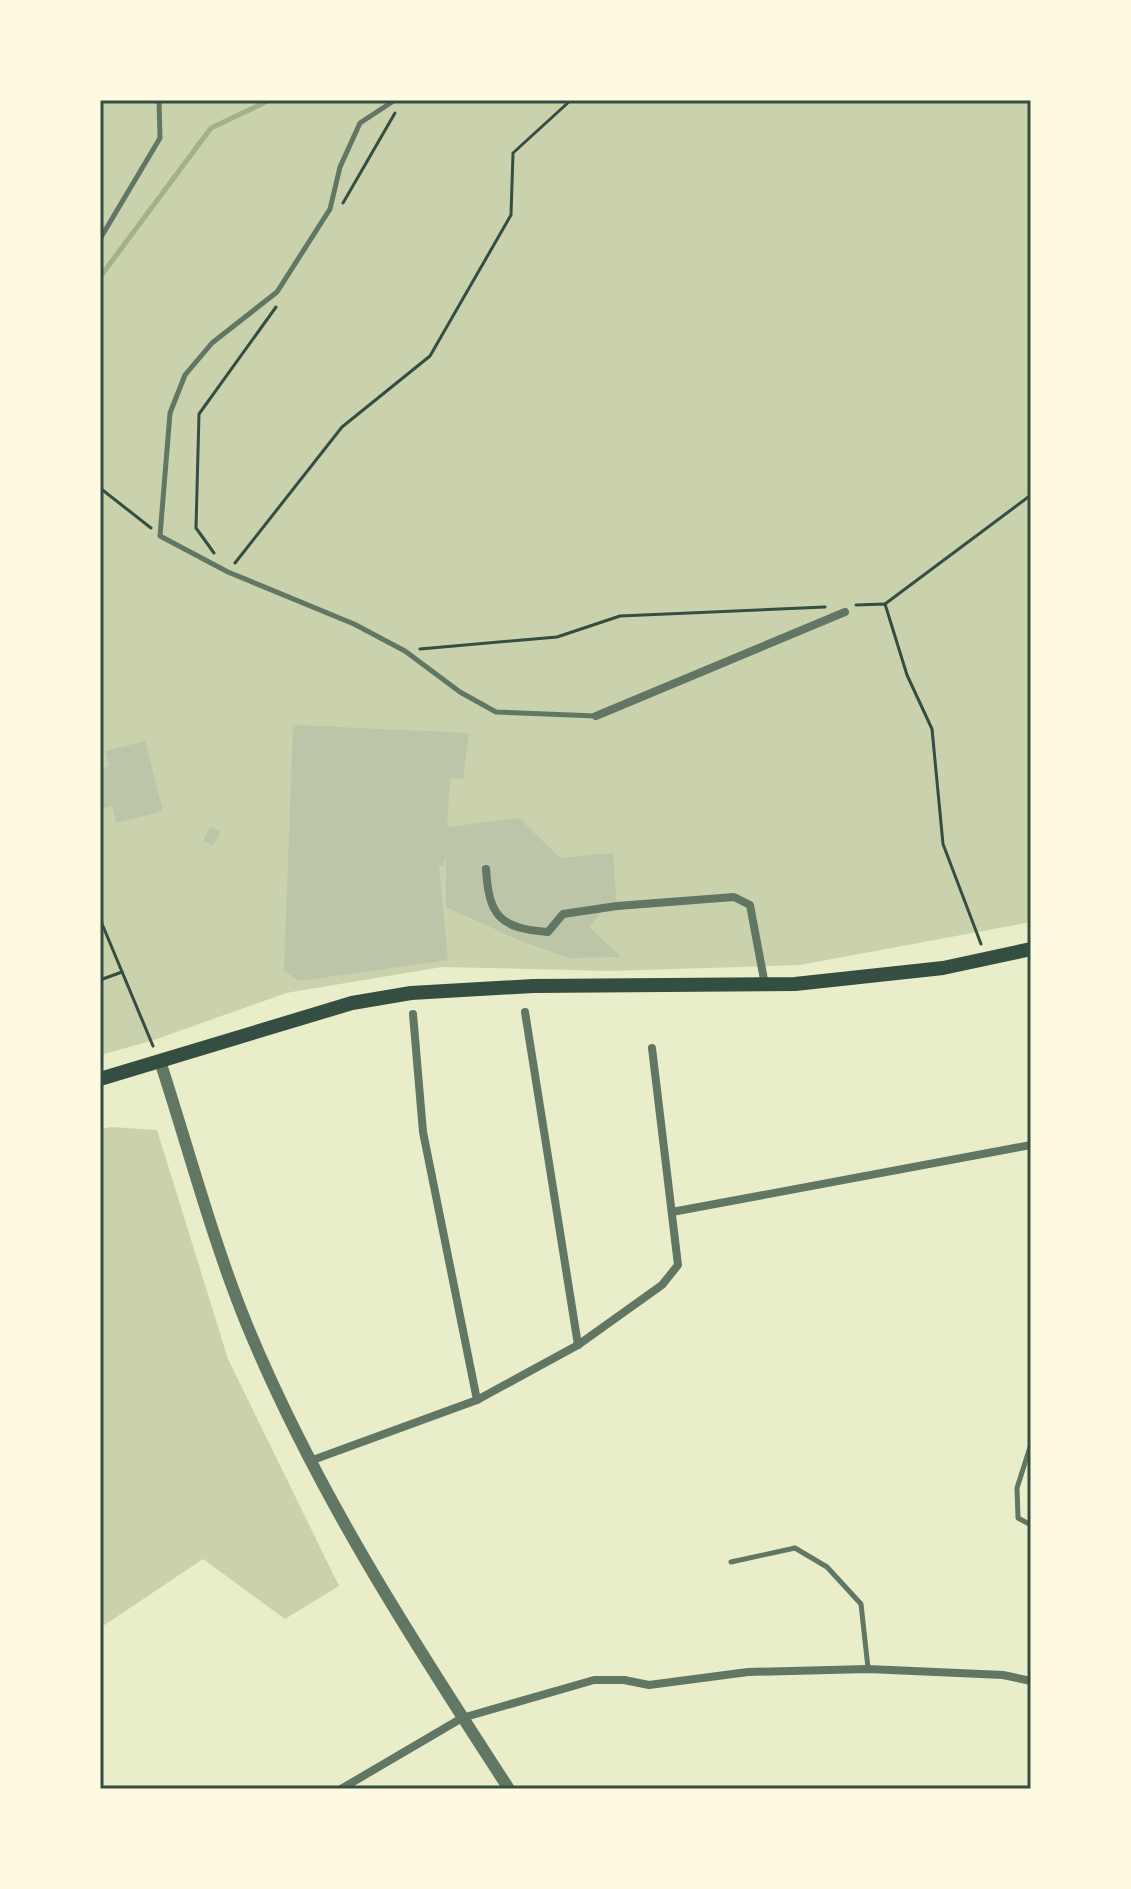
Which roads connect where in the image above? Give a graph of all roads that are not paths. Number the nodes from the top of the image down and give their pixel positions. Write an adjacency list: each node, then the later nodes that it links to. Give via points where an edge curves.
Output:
1 (159, 100): 3 (lane, via 160,138)
2 (395, 100): 5 (lane, via 360,123 340,167 330,209 277,292 212,343 185,375 170,413 160,536 228,572 354,624 496,712)
3 (100, 239)
4 (845, 612): 5 (street)
5 (596, 716)
6 (486, 869): 8 (street, via 493,912 518,929 548,932 563,914 603,908 734,897 750,905)
7 (1031, 949): 8 (main road, via 943,968)
8 (765, 985): 12 (main road, via 533,986 411,993 352,1003)
9 (525, 1012): 16 (street)
10 (413, 1014): 17 (street, via 423,1132)
11 (652, 1048): 15 (street)
12 (160, 1061): 13 (main road); 19 (street, via 246,1324)
13 (100, 1079)
14 (1031, 1145): 15 (street)
15 (672, 1212): 16 (street, via 678,1265 662,1285)
16 (578, 1345): 17 (street)
17 (477, 1400): 19 (street)
18 (1031, 1444): 20 (lane, via 1017,1488 1018,1518)
19 (310, 1461): 24 (street)
20 (1031, 1525)
21 (731, 1562): 22 (lane, via 795,1548 827,1567 861,1604)
22 (868, 1669): 23 (street); 24 (street, via 748,1672 649,1685 594,1680)
23 (1031, 1681)
24 (462, 1718): 25 (street); 26 (street)
25 (341, 1789)
26 (509, 1789)

